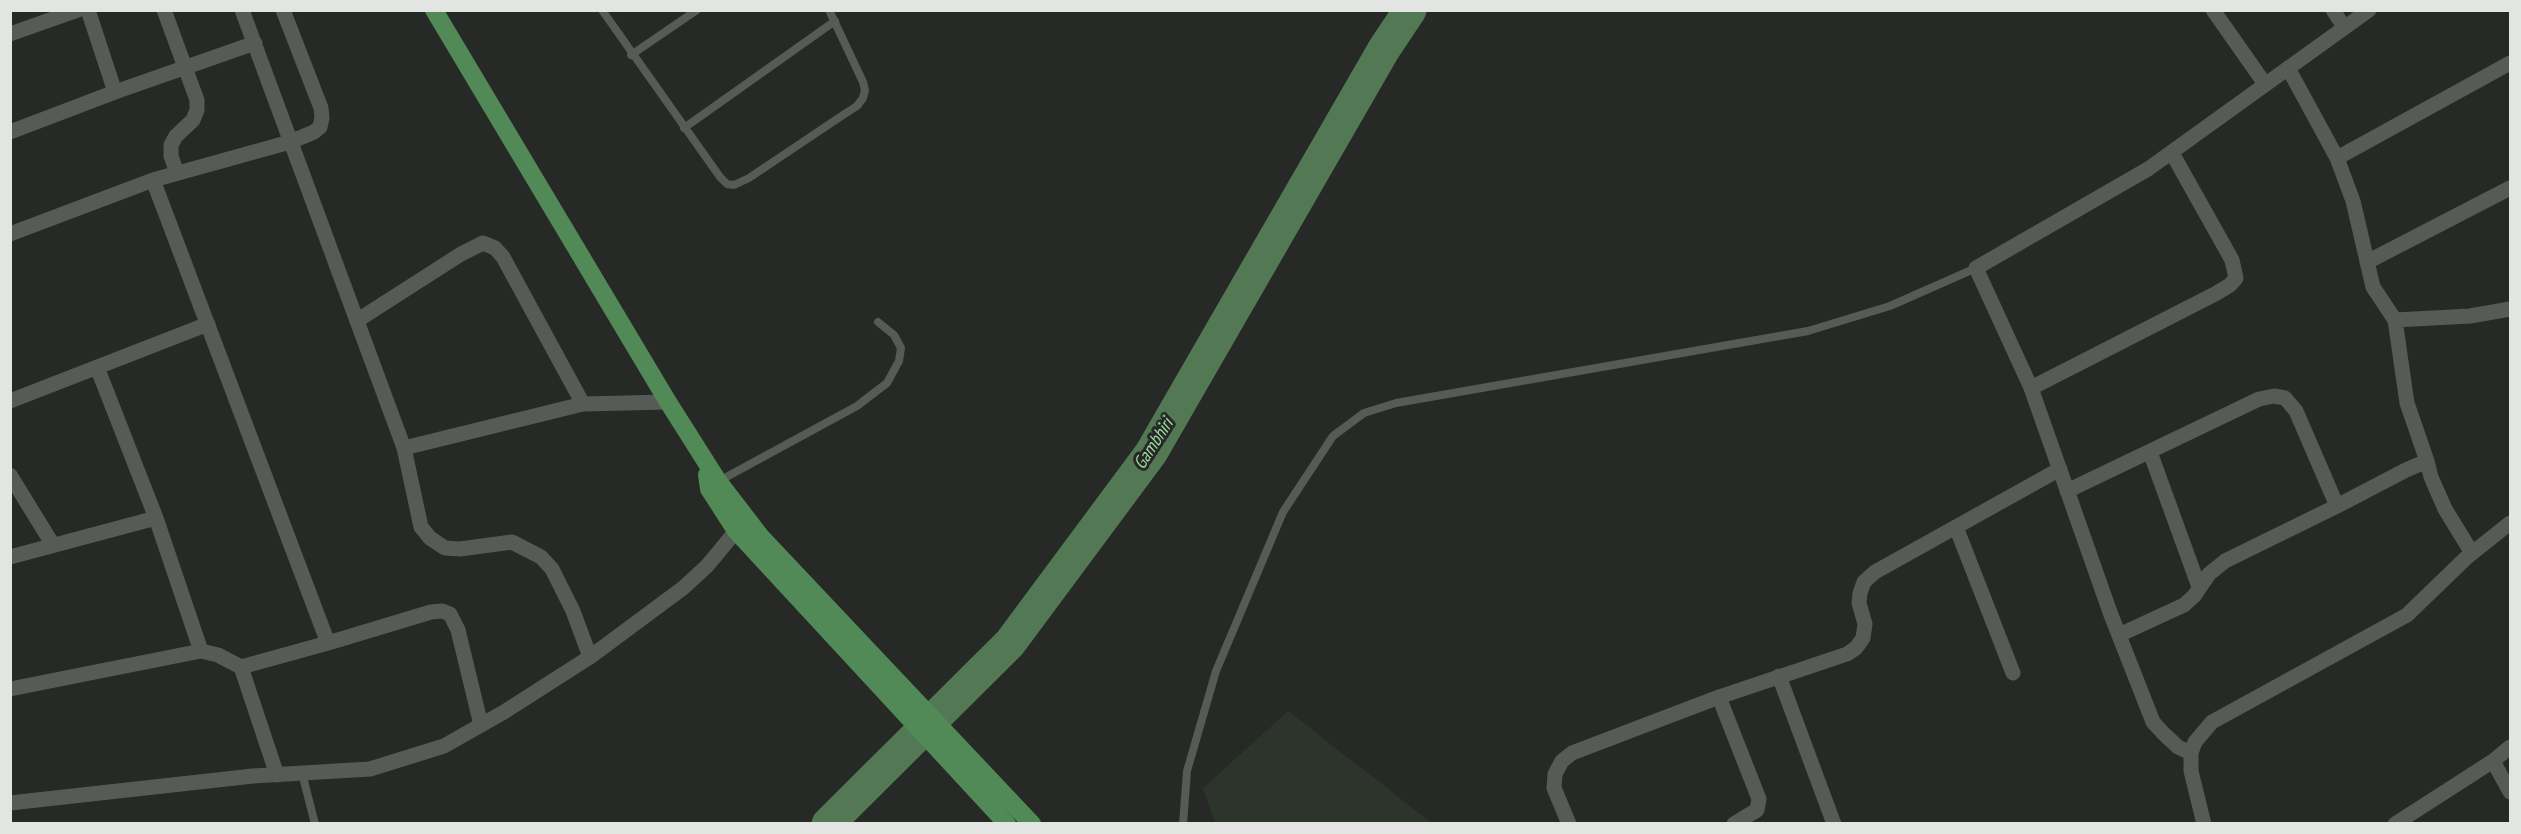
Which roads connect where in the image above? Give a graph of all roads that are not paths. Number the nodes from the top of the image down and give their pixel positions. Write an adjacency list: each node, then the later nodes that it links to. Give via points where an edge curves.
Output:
1 (78, 10): 15 (street)
2 (88, 10): 22 (street)
3 (164, 10): 19 (street)
4 (242, 10): 16 (street)
5 (283, 10): 25 (street, via 322,118 314,132)
6 (434, 10): 42 (main road)
7 (602, 10): 17 (lane)
8 (697, 10): 17 (lane)
9 (829, 10): 13 (lane)
10 (2213, 10): 21 (street)
11 (2333, 10): 14 (street)
12 (2369, 10): 14 (street)
13 (836, 21): 23 (lane); 23 (lane, via 865,90 856,106 734,185 720,177)
14 (2344, 27): 20 (street)
15 (11, 33)
16 (255, 43): 19 (street); 25 (street)
17 (631, 54): 23 (lane)
18 (2511, 63): 27 (street)
19 (186, 68): 22 (street); 28 (street, via 197,110 171,145)
20 (2288, 68): 21 (street); 27 (street)
21 (2265, 84): 26 (street)
22 (115, 92): 24 (street)
23 (684, 128)
24 (10, 132)
25 (290, 142): 28 (street); 35 (street)
26 (2172, 153): 33 (street); 40 (street, via 2232,260 2236,278 2215,294)
27 (2337, 158): 32 (street, via 2353,201)
28 (177, 173): 29 (street)
29 (153, 180): 31 (street); 38 (street)
30 (2511, 188): 32 (street)
31 (10, 234)
32 (2367, 262): 36 (street, via 2373,287)
33 (1976, 268): 40 (street); 80 (lane, via 1890,306 1808,331 1396,403 1364,413 1333,436 1283,512 1216,671 1187,771)
34 (2511, 309): 36 (street, via 2470,316)
35 (358, 320): 43 (street, via 483,243 503,257); 44 (street)
36 (2395, 320): 46 (street, via 2407,403)
37 (878, 322): 48 (lane, via 894,335 901,348 887,383 857,406)
38 (208, 324): 39 (street); 61 (street)
39 (97, 367): 41 (street); 52 (street)
40 (2031, 388): 47 (street)
41 (10, 401)
42 (668, 402): 43 (street); 48 (main road)
43 (583, 404): 44 (street)
44 (404, 448): 63 (street, via 417,515 430,538 444,548 460,549 512,542 541,557 552,568)
45 (2150, 452): 50 (street); 51 (street, via 2259,399 2285,398 2296,411); 59 (street)
46 (2427, 461): 51 (street); 57 (street, via 2445,508)
47 (2060, 469): 50 (street); 54 (street)
48 (713, 474): 55 (main road, via 709,489); 79 (main road, via 761,537)
49 (10, 475): 56 (street)
50 (2067, 491): 60 (street)
51 (2337, 507): 59 (street, via 2225,561)
52 (156, 518): 56 (street); 62 (street)
53 (2511, 524): 57 (street)
54 (1956, 527): 65 (street); 66 (street, via 1864,582 1860,603 1865,624 1863,638 1856,648)
55 (736, 531): 63 (street, via 683,588); 78 (main road)
56 (53, 545): 58 (street)
57 (2472, 553): 71 (street, via 2407,615 2212,722)
58 (10, 556)
59 (2199, 587): 60 (street, via 2184,605)
60 (2119, 635): 71 (street, via 2153,722 2172,742)
61 (328, 642): 64 (street); 69 (street, via 431,612 450,614 458,630)
62 (201, 651): 64 (street); 67 (street)
63 (590, 657): 69 (street)
64 (241, 667): 74 (street)
65 (2013, 673)
66 (1779, 676): 68 (street); 83 (street)
67 (10, 689)
68 (1719, 697): 81 (street, via 1572,753 1562,761 1555,774 1554,788); 82 (street, via 1759,799 1757,810)
69 (481, 725): 73 (street, via 444,746 370,769)
70 (2511, 747): 72 (street)
71 (2191, 753): 84 (street, via 2191,771)
72 (2493, 761): 75 (street); 85 (street)
73 (302, 773): 74 (street); 77 (lane)
74 (277, 775): 76 (street)
75 (2511, 792)
76 (10, 803)
77 (315, 824)
78 (1007, 824)
79 (1032, 824)
80 (1183, 824)
81 (1569, 824)
82 (1734, 824)
83 (1834, 824)
84 (2205, 824)
85 (2395, 824)

